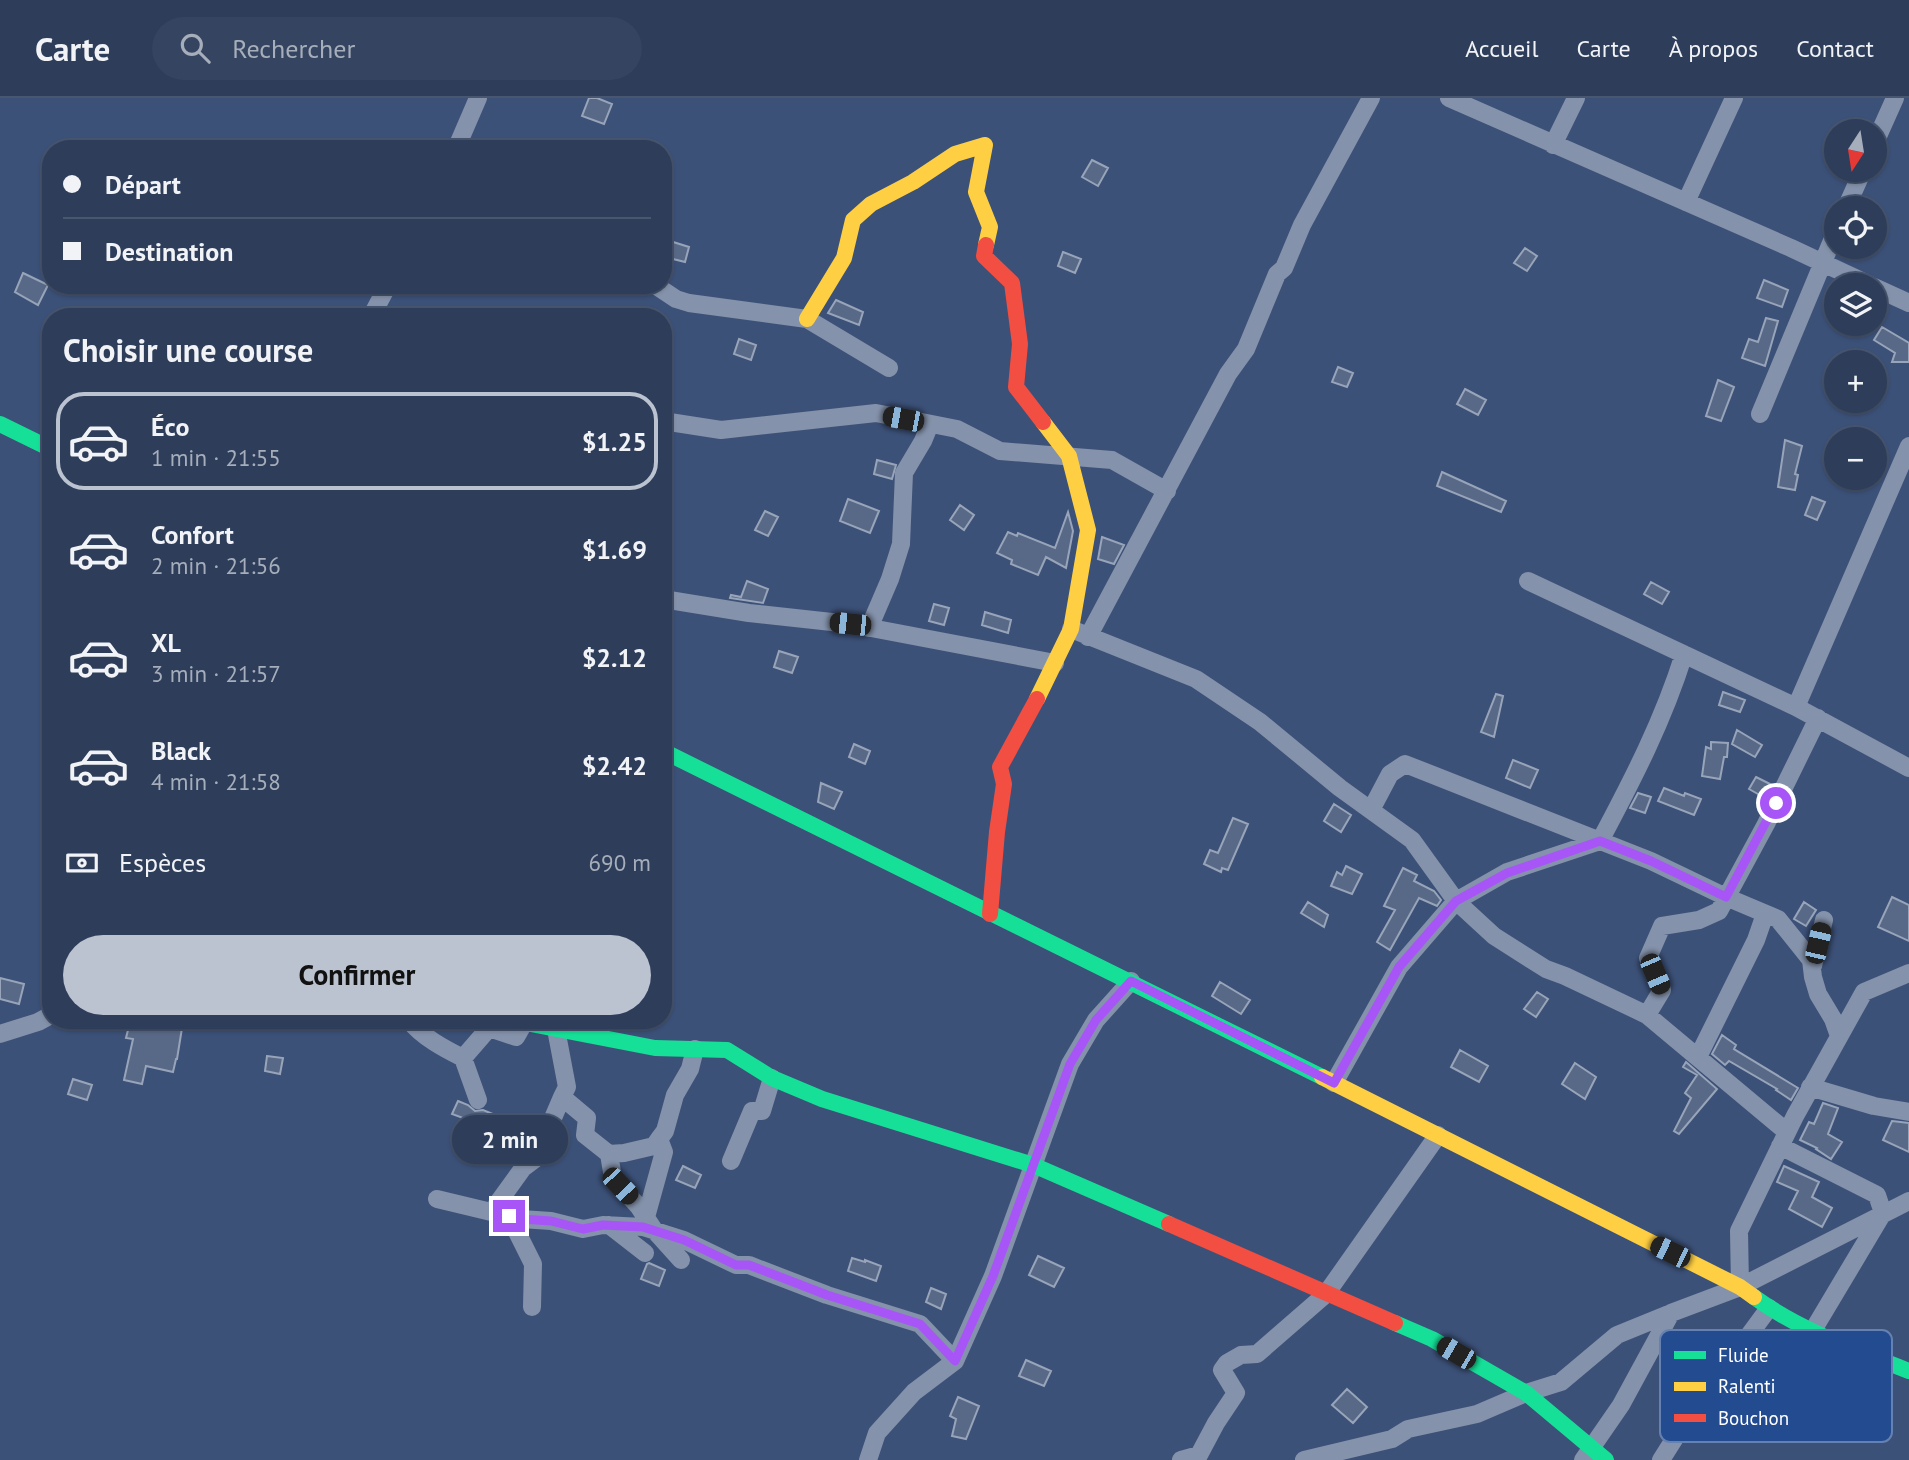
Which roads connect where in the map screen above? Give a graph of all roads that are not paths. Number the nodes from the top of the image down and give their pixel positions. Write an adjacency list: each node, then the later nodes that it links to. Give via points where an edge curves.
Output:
1 (478, 98): 8 (street)
2 (1371, 98): 26 (street, via 1277,274 1246,349 1228,374)
3 (1448, 98): 9 (street)
4 (1576, 98): 9 (street)
5 (1734, 98): 10 (street)
6 (1895, 98): 7 (street)
7 (1886, 119)
8 (460, 140)
9 (1553, 145): 10 (street)
10 (1686, 202): 12 (street)
11 (1824, 258): 12 (street)
12 (1822, 262): 13 (street); 19 (street)
13 (1845, 273)
14 (1887, 293): 16 (street)
15 (668, 294): 17 (street, via 689,303)
16 (1909, 303)
17 (807, 319): 18 (street); 25 (main road, via 844,258 853,220 870,204 955,154 985,145 976,191 990,226 984,256 1012,283 1020,344 1016,387)
18 (889, 368)
19 (1760, 414)
20 (672, 422): 22 (street, via 721,430 876,413)
21 (0, 424): 23 (main road)
22 (930, 424): 25 (street, via 957,429 1000,451); 29 (street, via 904,473 901,544)
23 (42, 445)
24 (1909, 446): 34 (street)
25 (1069, 456): 26 (street, via 1112,460); 30 (main road, via 1088,530)
26 (1167, 491): 31 (street)
27 (1528, 581): 32 (street)
28 (672, 601): 29 (street)
29 (869, 628): 33 (street)
30 (1071, 629): 31 (street); 33 (main road)
31 (1088, 637): 38 (street, via 1196,678)
32 (1684, 654): 34 (street); 39 (street, via 1640,767)
33 (1055, 663): 42 (main road, via 1000,767 1004,784)
34 (1796, 706): 35 (street)
35 (1818, 718): 37 (street); 40 (street)
36 (672, 755): 42 (main road)
37 (1909, 768)
38 (1371, 810): 39 (street, via 1390,774 1405,764); 41 (street, via 1412,840)
39 (1600, 841): 40 (street); 41 (street, via 1507,873)
40 (1726, 897): 43 (street); 48 (street, via 1719,911 1699,920 1662,926 1648,958 1662,990)
41 (1456, 901): 48 (street, via 1494,936 1546,969); 61 (street, via 1399,967)
42 (990, 914): 47 (main road)
43 (1765, 914): 45 (street, via 1778,919); 58 (street)
44 (1824, 920): 45 (street)
45 (1813, 966): 56 (street, via 1818,994)
46 (1909, 972): 56 (street, via 1864,992)
47 (1131, 981): 61 (main road); 71 (street, via 1096,1020 1070,1064)
48 (1647, 1015): 58 (street)
49 (42, 1021): 55 (street)
50 (418, 1029): 59 (street)
51 (488, 1029): 59 (street)
52 (492, 1029): 53 (street, via 516,1037)
53 (517, 1029)
54 (556, 1029): 57 (main road, via 655,1048); 63 (street, via 567,1087)
55 (0, 1034)
56 (1839, 1036): 62 (street)
57 (695, 1049): 60 (main road, via 727,1050); 67 (street)
58 (1698, 1057): 68 (street)
59 (463, 1058): 64 (street)
60 (772, 1078): 70 (street, via 762,1111 752,1111); 71 (main road, via 822,1099)
61 (1334, 1083): 66 (main road)
62 (1811, 1087): 65 (street); 68 (street)
63 (562, 1097): 69 (street, via 587,1118 585,1135); 74 (street, via 550,1125 551,1147 523,1168 497,1204)
64 (478, 1100)
65 (1909, 1112)
66 (1438, 1135): 79 (main road); 80 (street)
67 (659, 1139): 69 (street, via 654,1146); 75 (street, via 664,1152)
68 (1783, 1139): 73 (street); 79 (street, via 1739,1230)
69 (609, 1154): 75 (street, via 613,1178)
70 (731, 1161)
71 (1033, 1165): 80 (main road); 89 (street, via 993,1276)
72 (437, 1199): 74 (street)
73 (1900, 1208): 79 (street); 87 (street)
74 (504, 1215): 76 (street, via 583,1229); 81 (street, via 533,1264)
75 (650, 1223): 76 (street, via 643,1227); 78 (street); 89 (street, via 736,1265 749,1265 920,1324)
76 (609, 1225): 77 (street)
77 (645, 1253)
78 (681, 1260)
79 (1740, 1287): 82 (main road); 83 (street)
80 (1326, 1294): 92 (main road, via 1432,1339); 95 (street, via 1257,1353 1227,1363 1222,1370 1236,1392 1216,1423)
81 (532, 1307)
82 (1769, 1308): 85 (street); 86 (main road)
83 (1671, 1313): 84 (street); 92 (street, via 1617,1335 1561,1382)
84 (1662, 1330)
85 (1753, 1330)
86 (1808, 1330)
87 (1813, 1330)
88 (1660, 1333): 94 (street)
89 (955, 1361): 96 (street, via 914,1392 877,1433)
90 (1892, 1364): 91 (main road)
91 (1909, 1371)
92 (1526, 1393): 94 (main road); 98 (street, via 1477,1413 1408,1429 1392,1439)
93 (1672, 1442): 100 (street)
94 (1588, 1454): 99 (main road)
95 (1207, 1457): 97 (street)
96 (868, 1460)
97 (1181, 1460)
98 (1304, 1460)
99 (1606, 1460)
100 (1661, 1460)

